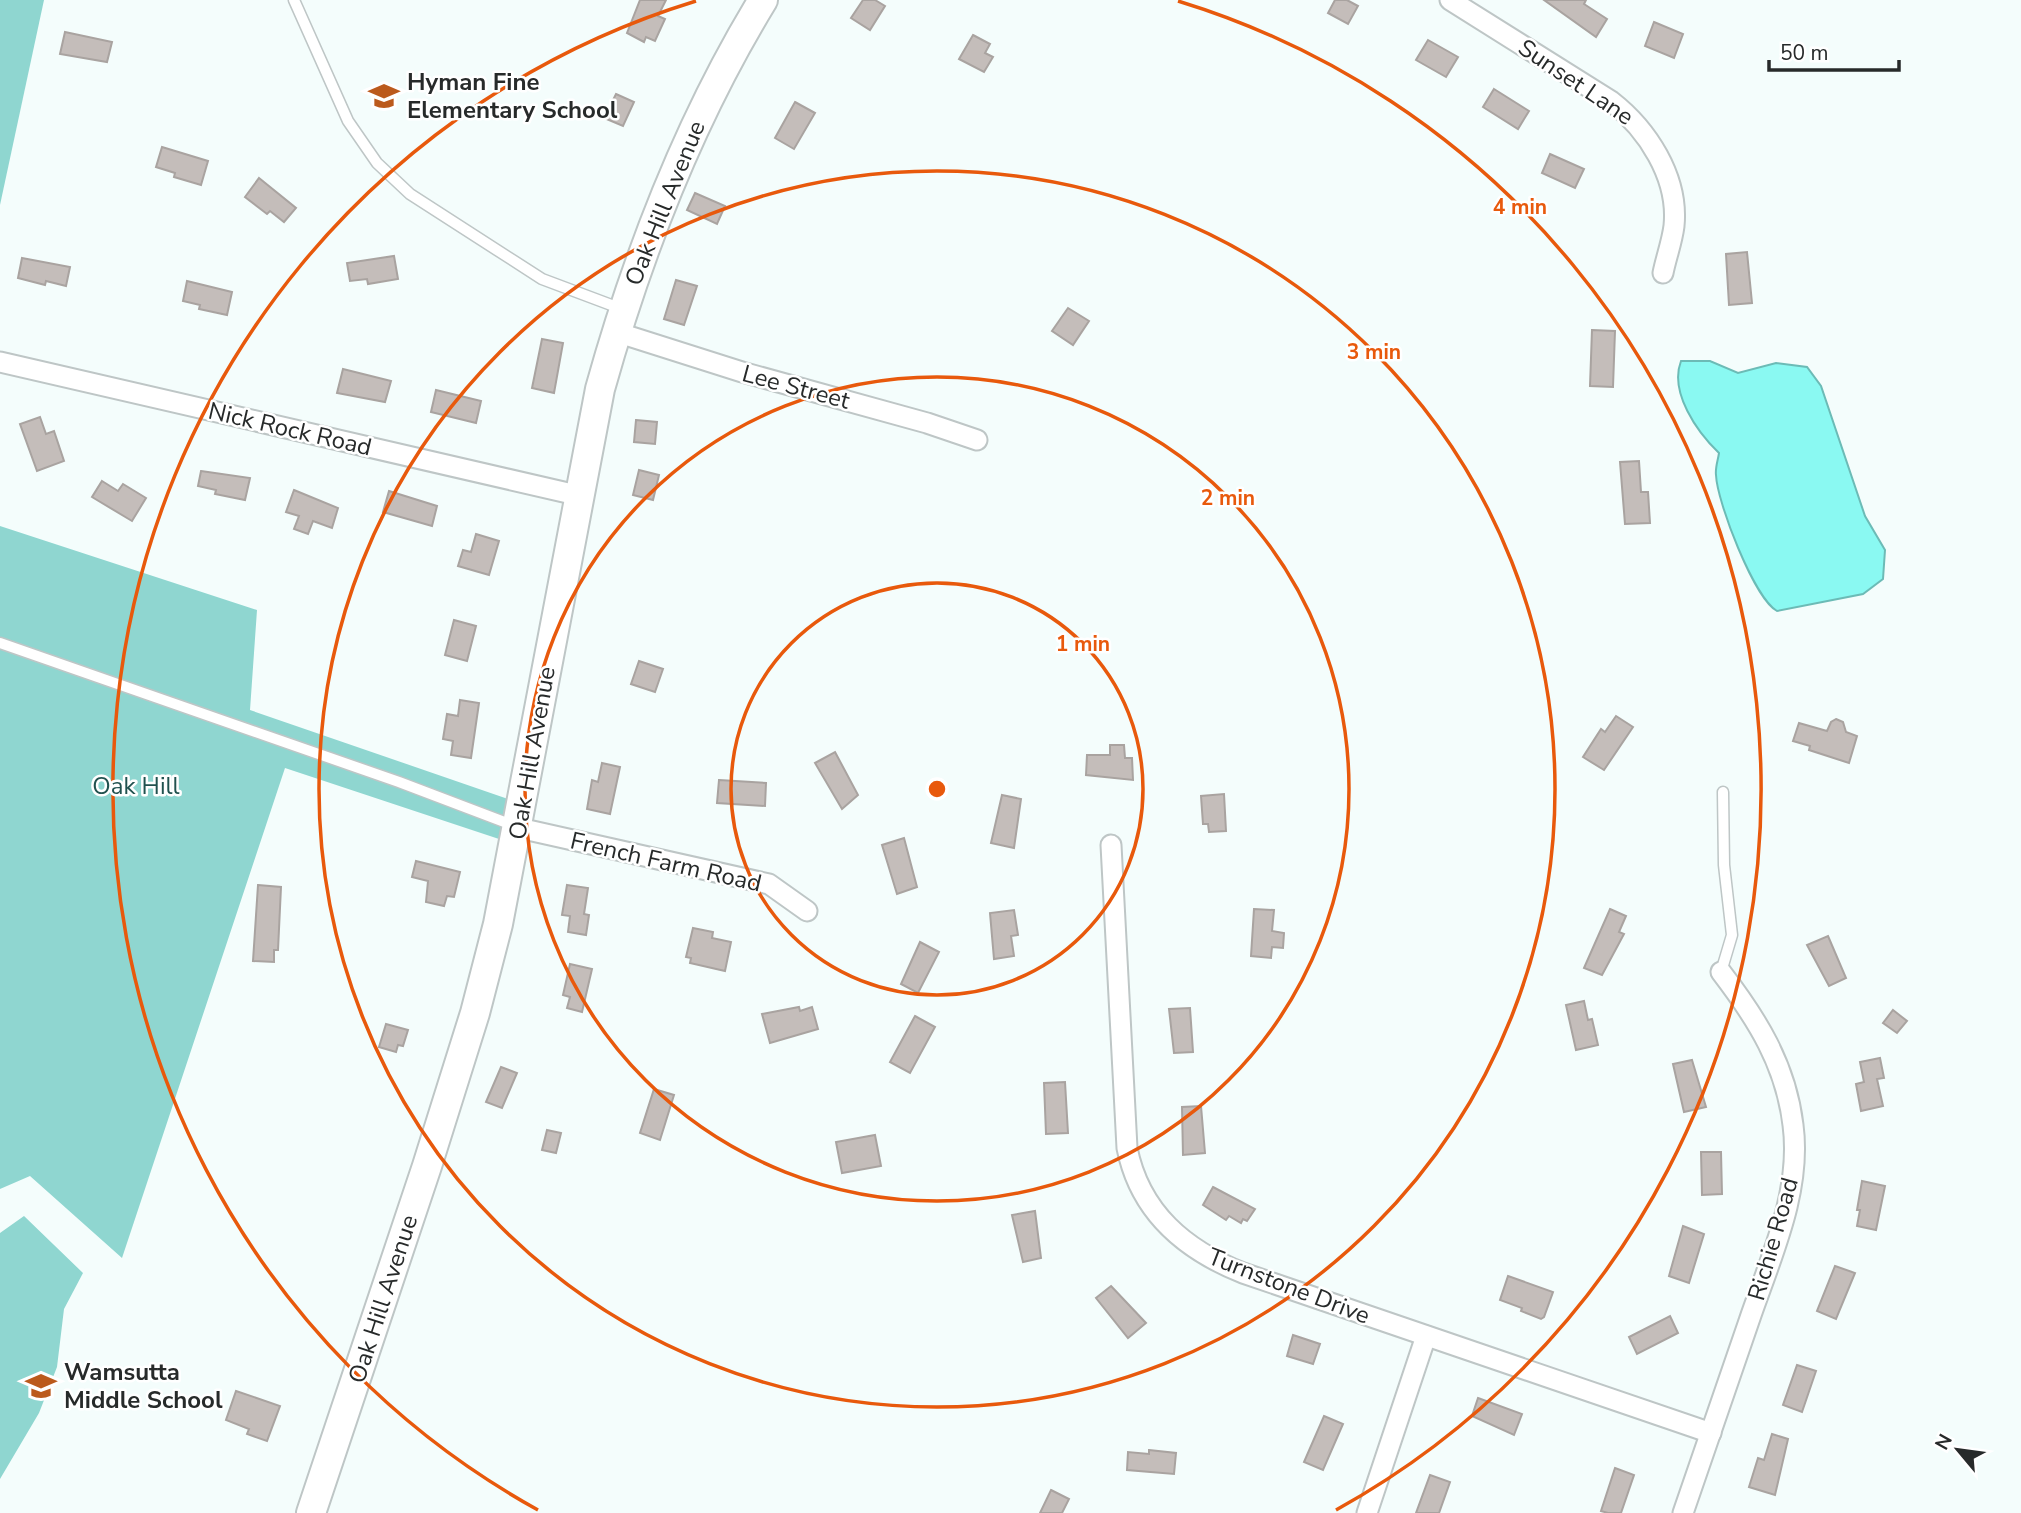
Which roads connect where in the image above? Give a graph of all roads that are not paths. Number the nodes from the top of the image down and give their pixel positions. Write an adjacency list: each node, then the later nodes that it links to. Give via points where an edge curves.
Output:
1 (294, 0): 5 (lane, via 348,121 377,163 410,194 542,279)
2 (763, 0): 5 (main road, Oak Hill Avenue, via 737,42 688,143 651,229)
3 (1450, 0): 4 (street, Sunset Lane, via 1611,101 1650,138 1673,198 1674,225)
4 (1663, 273)
5 (620, 321): 7 (street, Lee Street, via 742,372); 8 (main road, Oak Hill Avenue, via 600,389)
6 (0, 362): 8 (street, Nick Rock Road)
7 (977, 440)
8 (581, 496): 11 (main road, Oak Hill Avenue)
9 (0, 643): 11 (lane)
10 (1723, 792): 14 (lane, via 1724,865 1732,935)
11 (519, 828): 13 (street, French Farm Road, via 769,884); 17 (main road, Oak Hill Avenue, via 475,1013)
12 (1111, 845): 15 (street, Turnstone Drive, via 1127,1148 1135,1178 1151,1207 1179,1239 1220,1264)
13 (807, 911)
14 (1721, 972): 16 (street, Richie Road, via 1749,1009 1779,1066 1793,1125 1795,1158 1781,1228)
15 (1426, 1336): 16 (street, Turnstone Drive); 18 (street)
16 (1710, 1433): 19 (street, Richie Road)
17 (311, 1513)
18 (1367, 1513)
19 (1683, 1513)

